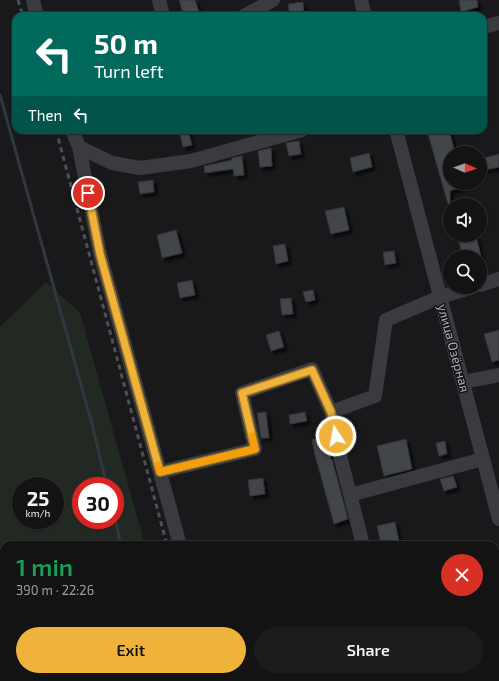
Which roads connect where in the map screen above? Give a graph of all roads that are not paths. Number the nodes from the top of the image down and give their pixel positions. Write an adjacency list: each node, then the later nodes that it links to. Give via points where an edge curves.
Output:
1 (33, 0): 5 (street)
2 (159, 0): 6 (street)
3 (274, 0): 7 (street)
4 (361, 0): 8 (street)
5 (36, 12)
6 (162, 12)
7 (252, 12)
8 (364, 12)
9 (499, 23): 10 (street)
10 (487, 26)
11 (74, 134): 14 (street)
12 (288, 134): 14 (street, via 191,161 140,168 112,162)
13 (397, 134): 18 (street, улица Озёрная)
14 (79, 147): 23 (street, via 100,254)
15 (499, 279): 16 (street)
16 (487, 283)
17 (450, 294): 18 (street)
18 (440, 297): 20 (street, улица Озёрная); 21 (street, via 386,320 375,396)
19 (499, 375): 20 (street)
20 (463, 382): 22 (street, улица Озёрная)
21 (331, 412): 23 (street, via 312,370 242,393 255,449); 24 (street)
22 (483, 459): 24 (street); 25 (street, улица Озёрная)
23 (160, 472): 26 (street)
24 (350, 495): 27 (street)
25 (499, 519)
26 (179, 541)
27 (362, 541)

